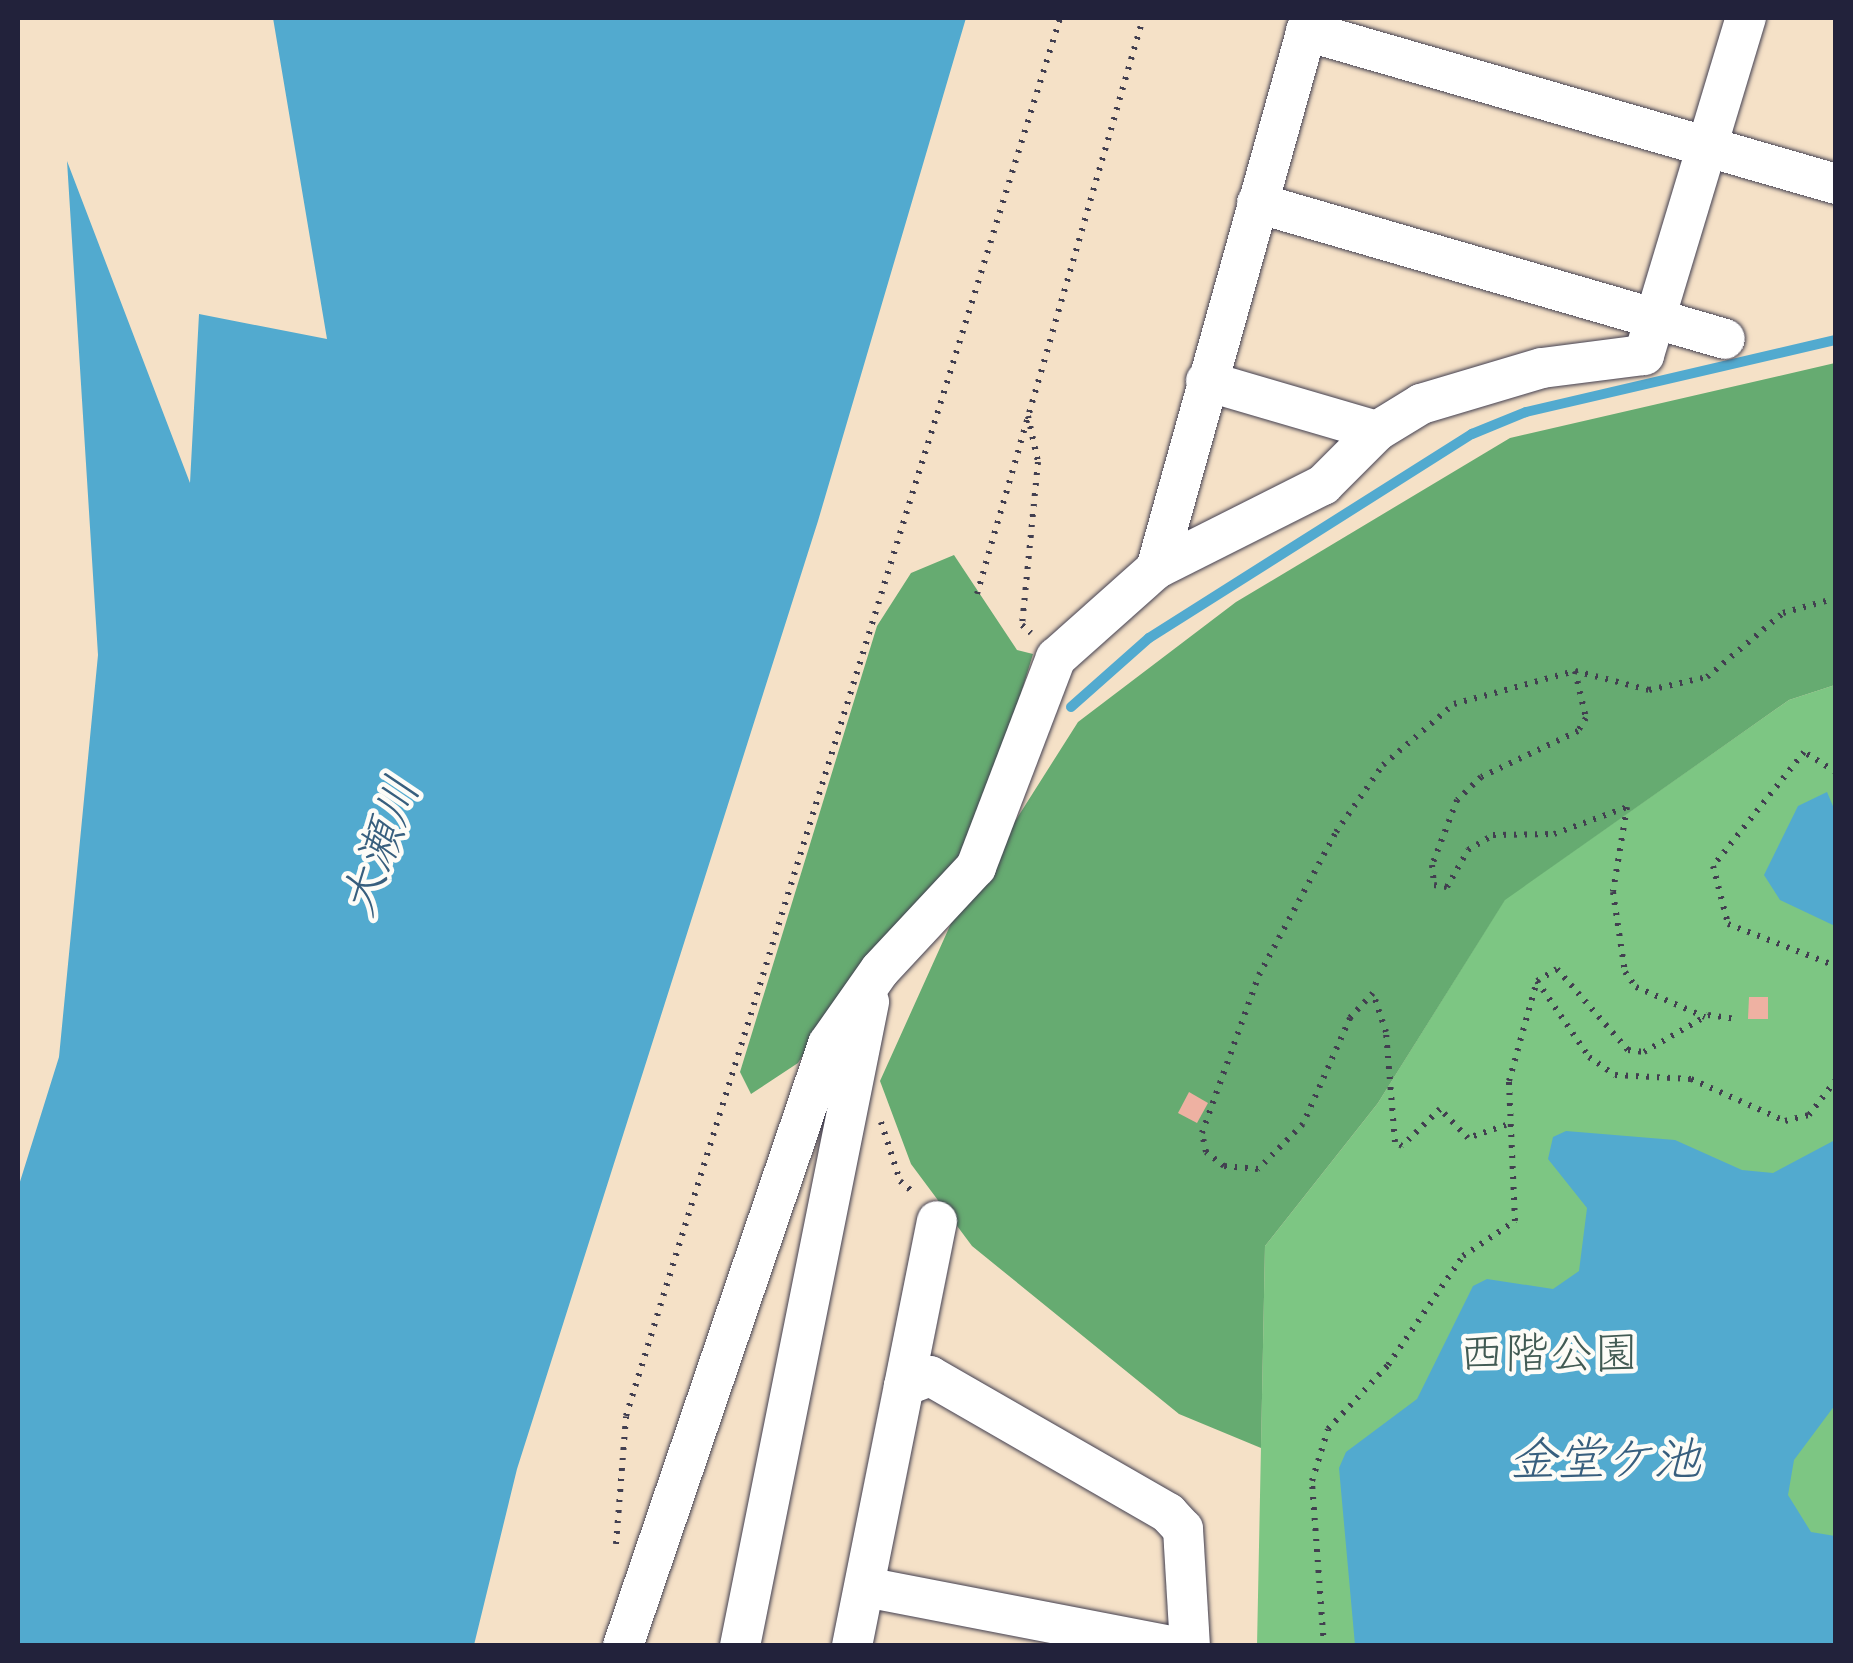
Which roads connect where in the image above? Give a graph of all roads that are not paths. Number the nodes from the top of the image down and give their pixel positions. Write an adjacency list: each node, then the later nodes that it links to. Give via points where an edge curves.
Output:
1 (1746, 18): 3 (street)
2 (1308, 24): 3 (street); 5 (street)
3 (1707, 146): 4 (street); 6 (street)
4 (1836, 184)
5 (1257, 203): 6 (street); 8 (street)
6 (1654, 322): 7 (street); 9 (street, via 1644,356 1542,368 1421,404)
7 (1725, 340)
8 (1206, 381): 9 (street); 10 (street)
9 (1377, 431): 10 (street, via 1324,485)
10 (1156, 568): 11 (street, via 1056,658 993,839)
11 (880, 970): 15 (street, via 828,1044); 16 (street, via 848,1088)
12 (936, 1222): 13 (street)
13 (904, 1386): 14 (street); 19 (street, via 930,1376 1168,1513 1183,1529)
14 (864, 1586): 17 (street); 18 (street)
15 (623, 1646)
16 (740, 1646)
17 (852, 1646)
18 (1171, 1646)
19 (1190, 1646)

